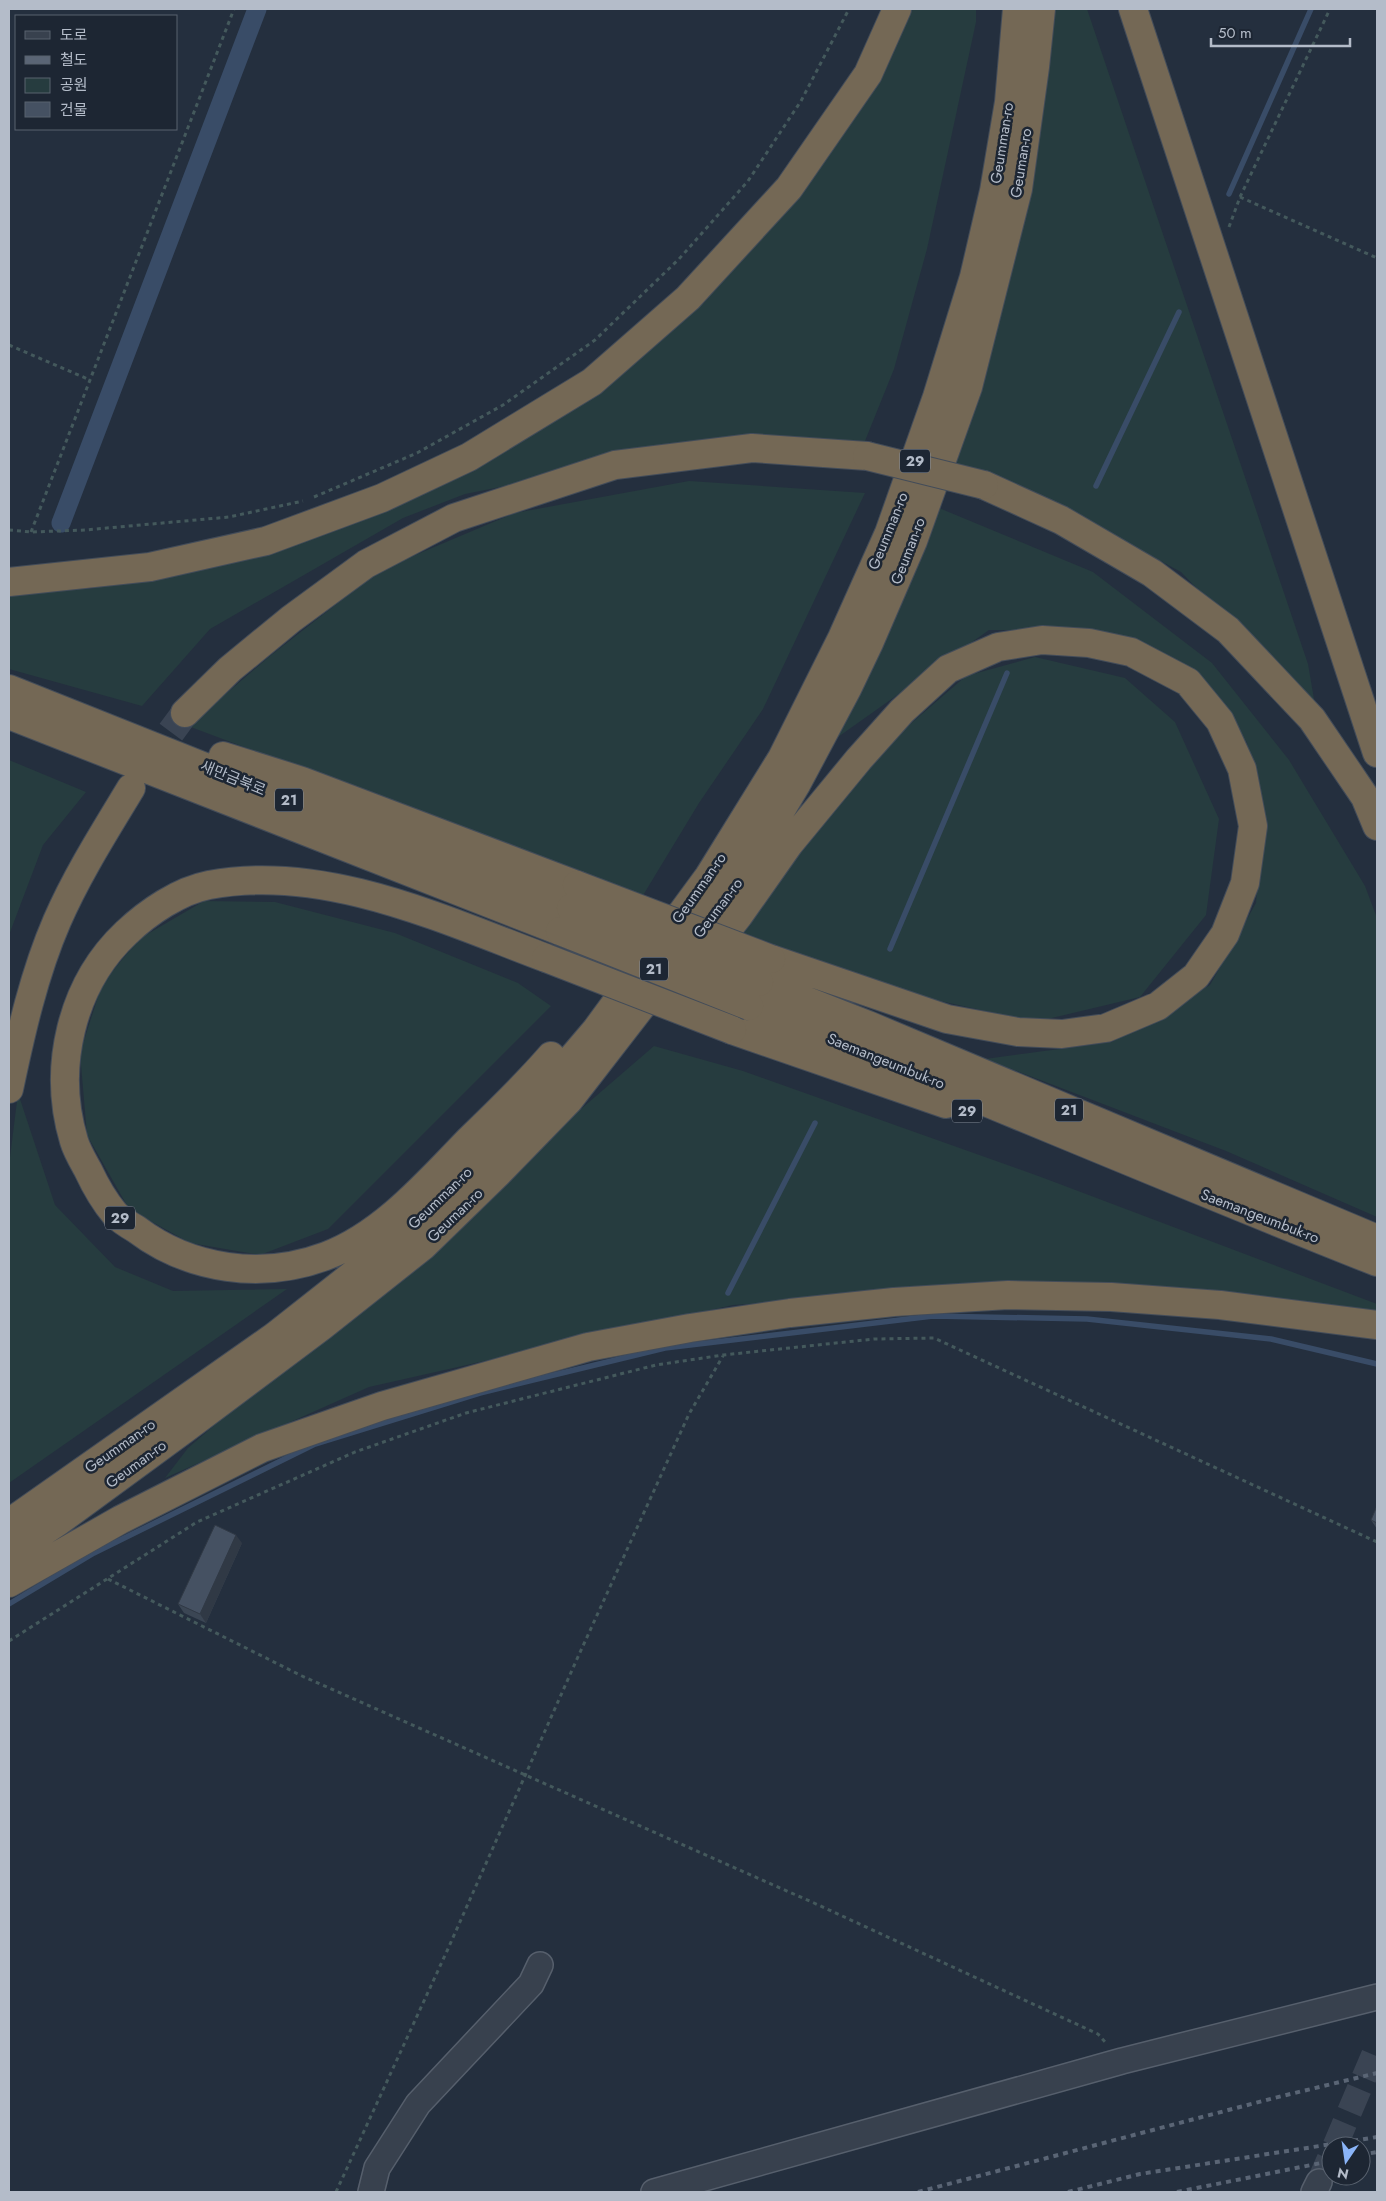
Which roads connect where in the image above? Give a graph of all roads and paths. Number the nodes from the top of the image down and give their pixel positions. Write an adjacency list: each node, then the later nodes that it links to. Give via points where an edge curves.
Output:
1 (234, 9): 12 (path)
2 (850, 9): 14 (path, via 801,101 748,181 679,260 595,340 503,405 417,453 305,501 228,517)
3 (896, 9): 15 (highway, via 868,74 789,188 688,298 592,382 469,457 382,498 266,541 150,567)
4 (1017, 9): 21 (highway, Geumman-ro / 29, via 1007,111 994,191 974,277 896,515 842,638 782,758)
5 (1041, 9): 25 (highway, Geuman-ro, via 1018,189 968,387 912,541 869,643 797,783 740,879 569,1100)
6 (1133, 9): 18 (highway)
7 (1330, 9): 8 (path)
8 (1240, 198): 9 (path); 10 (path)
9 (1228, 229)
10 (1377, 258)
11 (9, 345): 12 (path)
12 (90, 380): 14 (path)
13 (9, 530): 14 (path)
14 (31, 532)
15 (9, 582)
16 (10, 698): 22 (highway, 새만금북로 / 21); 22 (highway, via 302,781)
17 (185, 713): 20 (highway, bridge, via 230,669 366,564 454,518 614,465 752,448 867,456 984,484 1061,520 1152,573 1228,630 1312,720 1365,797)
18 (1377, 753)
19 (131, 788): 24 (highway, via 92,852 57,921 31,999)
20 (1377, 826)
21 (709, 876): 26 (highway, 29, bridge, via 541,1068 415,1196 365,1235 327,1256 283,1268 232,1269 191,1260 152,1242 116,1215 94,1184 75,1143 65,1101 66,1056 73,1017 90,980 111,948 142,918 206,886 240,881 288,880 337,888 409,907 546,958 732,1030); 31 (highway, Geumman-ro, via 596,1030 534,1103 393,1244 275,1336)
22 (569, 908): 23 (highway, Saemangeumbuk-ro / 21, bridge); 23 (highway, bridge)
23 (760, 982): 25 (highway, via 1018,1032 1062,1034 1106,1028 1158,1006 1196,976 1225,934 1245,883 1253,826 1242,769 1220,721 1188,682 1131,652 1089,643 1042,640 998,647 948,669 902,711 859,759 652,1024); 26 (highway, Saemangeumbuk-ro / 21, via 886,1060); 27 (highway, Saemangeumbuk-ro / 21)
24 (9, 1089)
25 (497, 1174): 33 (highway, Geuman-ro, via 423,1246 322,1326 59,1521)
26 (1202, 1193): 28 (highway, Saemangeumbuk-ro / 21)
27 (1377, 1239)
28 (1377, 1262)
29 (1377, 1325): 35 (highway, via 1111,1296 1008,1295 894,1302 690,1328 570,1353 382,1406 262,1448 120,1520)
30 (723, 1356): 32 (path, via 874,1339 934,1338); 34 (path, via 656,1365 466,1413 355,1452 197,1522); 37 (path, via 689,1414)
31 (9, 1523)
32 (1377, 1542)
33 (9, 1554)
34 (107, 1579): 36 (path); 37 (path, via 302,1676)
35 (9, 1583)
36 (9, 1641)
37 (526, 1774): 40 (path, via 1098,2034); 41 (path)
38 (540, 1965): 42 (street, via 531,1984 418,2104 377,2168)
39 (1377, 1997): 40 (street)
40 (1122, 2061): 43 (street)
41 (336, 2192)
42 (370, 2192)
43 (654, 2192)

